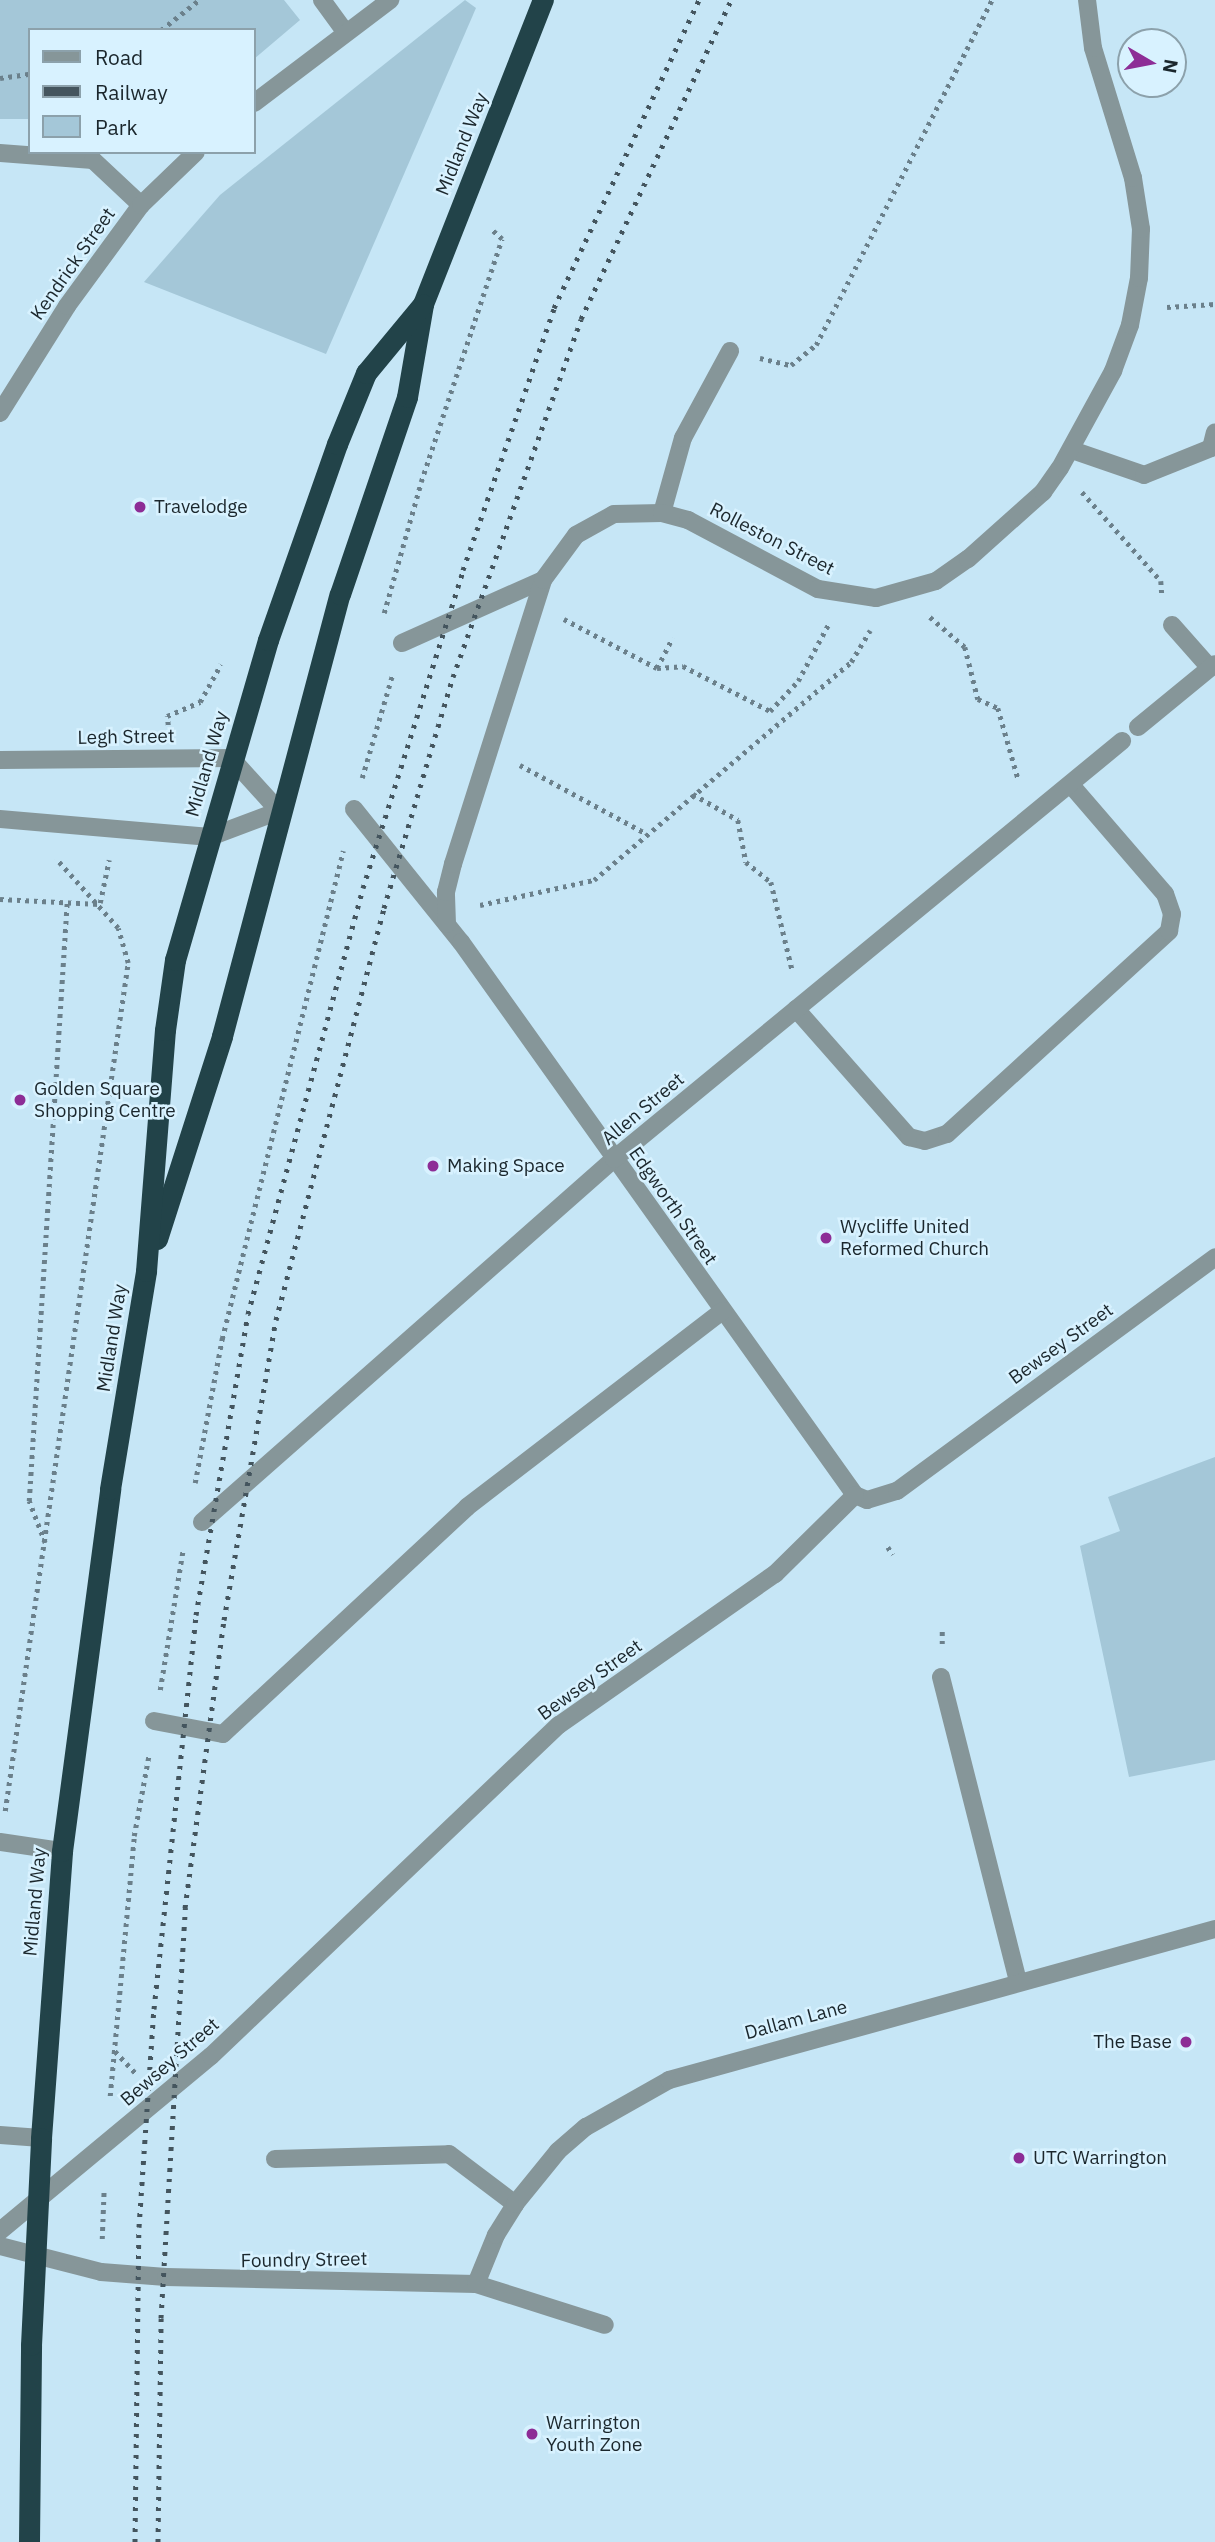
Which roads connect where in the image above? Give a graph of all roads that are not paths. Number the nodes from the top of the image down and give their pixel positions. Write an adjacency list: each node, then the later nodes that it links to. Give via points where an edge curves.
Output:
1 (322, 0): 5 (street)
2 (390, 0): 5 (street)
3 (543, 0): 10 (highway, Midland Way)
4 (1087, 0): 14 (street, Rolleston Street, via 1093,48 1133,177 1141,229 1134,309 1112,372)
5 (345, 32): 6 (street)
6 (256, 101)
7 (0, 153): 9 (street, via 93,160)
8 (194, 154): 9 (street, Kendrick Street)
9 (141, 205): 12 (street, Kendrick Street)
10 (422, 304): 22 (highway, Midland Way, via 366,373 268,640); 26 (highway, Midland Way, via 407,397 340,594)
11 (730, 351): 15 (street, via 683,438)
12 (2, 404)
13 (1215, 432): 14 (street, via 1211,448 1144,475)
14 (1072, 450): 15 (street, Rolleston Street, via 1043,492 968,559 936,581 876,598 818,589 688,520)
15 (662, 513): 16 (street, Rolleston Street, via 640,510 594,522 562,549)
16 (543, 580): 18 (street); 29 (street, Rolleston Street, via 451,873)
17 (1172, 625): 19 (street)
18 (402, 643)
19 (1213, 666): 20 (street)
20 (1138, 727)
21 (1122, 741): 24 (street, Allen Street)
22 (231, 758): 23 (street, Legh Street); 26 (street); 28 (highway, Midland Way)
23 (0, 760)
24 (1070, 783): 30 (street, Allen Street); 30 (street, via 1165,894 1172,914 1169,932 947,1134 926,1141 909,1137)
25 (354, 809): 29 (street, Edgworth Street)
26 (279, 811): 28 (street); 33 (highway, Midland Way, via 222,1036)
27 (0, 819): 28 (street)
28 (210, 837): 33 (highway, Midland Way, via 175,960)
29 (447, 924): 31 (street, Edgworth Street)
30 (799, 1008): 31 (street, Allen Street)
31 (614, 1159): 34 (street, Edgworth Street); 36 (street, Allen Street)
32 (1215, 1257): 35 (street, Bewsey Street, via 897,1491 867,1500)
33 (146, 1271): 40 (highway, Midland Way, via 110,1489)
34 (722, 1311): 35 (street, Edgworth Street); 38 (street, via 467,1507 223,1734)
35 (855, 1494): 47 (street, Bewsey Street, via 775,1574 559,1725 211,2056)
36 (202, 1522)
37 (941, 1676): 42 (street)
38 (154, 1721)
39 (0, 1842): 40 (street)
40 (62, 1851): 44 (highway, Midland Way)
41 (1215, 1929): 42 (street, Dallam Lane)
42 (1018, 1981): 46 (street, Dallam Lane, via 669,2080 586,2127 558,2151)
43 (5, 2136): 44 (street)
44 (41, 2138): 51 (highway, Midland Way, bridge)
45 (275, 2159): 46 (street, via 449,2154)
46 (515, 2204): 49 (street, Dallam Lane)
47 (0, 2231)
48 (0, 2246): 49 (street, Foundry Street, via 100,2272 230,2282 417,2280)
49 (476, 2284): 50 (street, Foundry Street)
50 (605, 2325)
51 (29, 2542)

